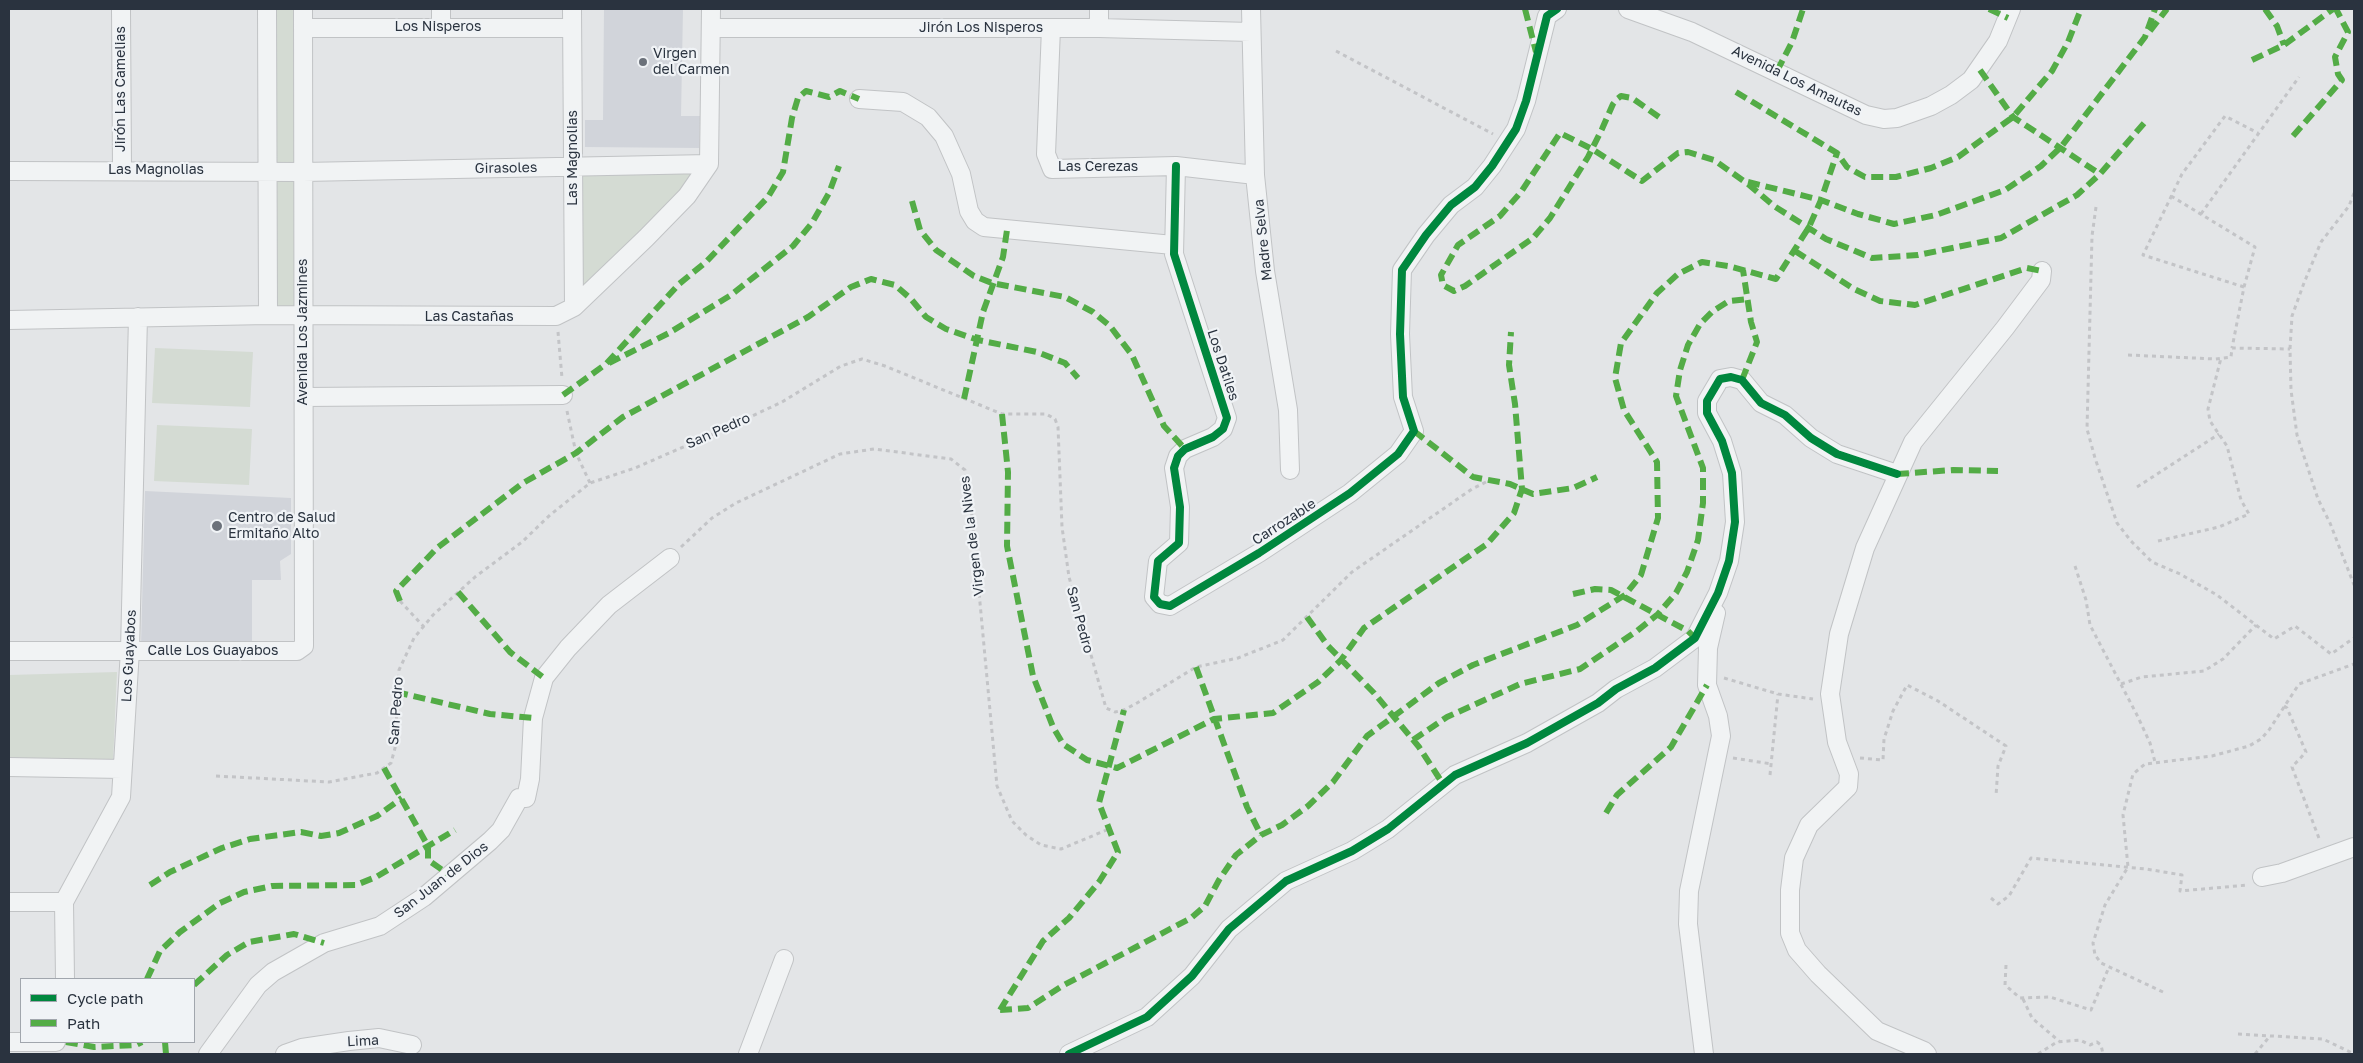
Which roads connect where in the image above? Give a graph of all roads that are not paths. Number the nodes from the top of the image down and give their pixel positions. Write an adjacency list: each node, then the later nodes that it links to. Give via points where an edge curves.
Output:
1 (121, 9): 23 (street, Jirón Las Camelias)
2 (267, 9): 25 (street)
3 (303, 9): 13 (street, Avenida Los Jazmines)
4 (441, 9): 12 (street)
5 (572, 9): 14 (street, Las Magnolias)
6 (711, 9): 15 (street)
7 (1099, 9): 17 (street)
8 (1251, 9): 18 (street, Madre Selva)
9 (1557, 9): 41 (street, Carrozable, via 1547,16 1516,129 1492,166 1475,187 1451,205 1402,270 1400,334 1403,397 1414,431 1398,454 1350,493 1260,553 1170,606 1160,604)
10 (1628, 9): 11 (street, Avenida Los Amautas, via 1692,32 1866,115 1884,119 1897,118 1931,106 1971,80 1998,41)
11 (2011, 9)
12 (441, 27): 13 (street, Los Nisperos); 14 (street, Los Nisperos)
13 (303, 28): 26 (street, Avenida Los Jazmines)
14 (572, 28): 22 (street, Las Magnolias)
15 (711, 28): 16 (street, Jirón Los Nisperos); 20 (street)
16 (1051, 28): 17 (street, Jirón Los Nisperos); 21 (street, Las Cerezas, via 1046,154 1052,169)
17 (1099, 28): 18 (street, Jirón Los Nisperos)
18 (1251, 32): 27 (street, Madre Selva)
19 (859, 99): 28 (street, via 902,102 928,117 944,136 954,157 969,211 984,227)
20 (709, 164): 22 (street, Girasoles); 30 (street, Las Castañas, via 687,196)
21 (1176, 166): 27 (street, Las Cerezas); 28 (street, Los Datiles)
22 (573, 167): 26 (street, Girasoles); 30 (street, Las Magnolias)
23 (122, 170): 24 (street, Las Magnolias); 25 (street, Las Magnolias)
24 (9, 171)
25 (266, 172): 26 (street, Las Magnolias); 31 (street)
26 (303, 172): 32 (street, Avenida Los Jazmines)
27 (1255, 175): 37 (street, Madre Selva, via 1265,271 1288,410)
28 (1173, 245): 41 (street, Los Datiles, via 1182,283 1226,418 1223,429 1213,437 1185,449 1178,456 1174,468 1180,507 1179,543 1158,561)
29 (2042, 271): 38 (street, via 2040,280 2005,328 1912,442)
30 (574, 307): 32 (street, Las Castañas, via 556,316 539,317)
31 (268, 315): 32 (street, Las Castañas); 33 (street, Las Castañas)
32 (303, 316): 36 (street, Avenida Los Jazmines)
33 (138, 317): 34 (street, Las Castañas); 42 (street, Los Guayabos)
34 (9, 320)
35 (563, 395): 36 (street)
36 (304, 397): 44 (street, Avenida Los Jazmines, via 306,642)
37 (1290, 470)
38 (1898, 474): 40 (street, via 1837,454 1811,438 1785,415 1761,403 1742,380 1720,379 1707,401 1707,413 1722,441 1732,473 1735,522); 59 (street, via 1865,548 1839,634 1830,694 1838,742 1849,774 1848,787 1809,825 1794,858 1790,933 1796,950 1876,1031)
39 (670, 558): 54 (street, San Juan de Dios, via 609,605 544,678 533,718 526,798 518,798 501,830 424,897 380,926 324,943 273,972 258,985)
40 (1729, 561): 57 (street, via 1718,593 1695,638 1662,663 1527,743 1455,774 1388,829 1352,851 1286,881 1229,929 1192,976 1147,1018); 58 (street, via 1708,648 1707,685 1718,716 1718,756 1689,891 1688,916)
41 (1154, 597)
42 (130, 650): 43 (street, Calle Los Guayabos); 44 (street, Calle Los Guayabos); 46 (street, Los Guayabos)
43 (9, 651)
44 (297, 651)
45 (9, 767): 46 (street)
46 (122, 769): 50 (street, Los Guayabos, via 121,797)
47 (2354, 847): 48 (street)
48 (2262, 877)
49 (9, 902): 50 (street)
50 (64, 902): 52 (street, Los Guayabos)
51 (784, 959): 56 (street)
52 (65, 978)
53 (412, 1045): 55 (street, Lima, via 371,1039 328,1043)
54 (208, 1054)
55 (285, 1054)
56 (748, 1054)
57 (1069, 1054)
58 (1704, 1054)
59 (1927, 1054)

